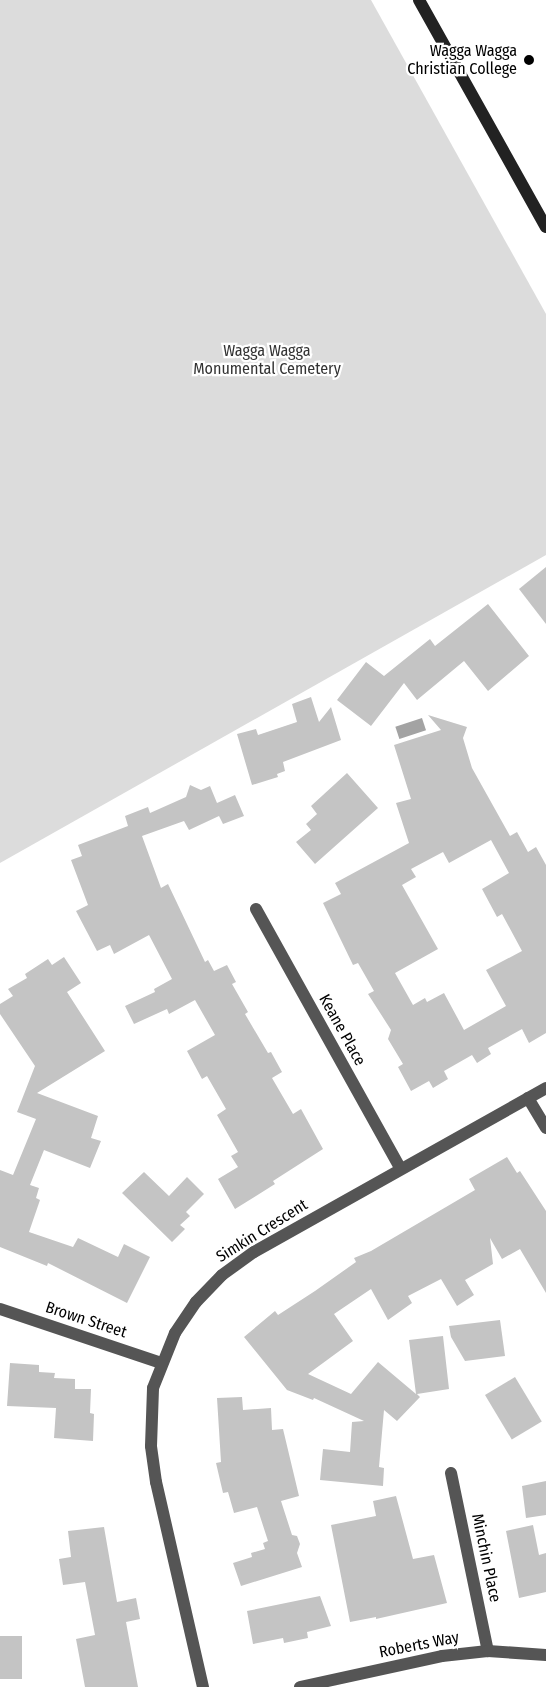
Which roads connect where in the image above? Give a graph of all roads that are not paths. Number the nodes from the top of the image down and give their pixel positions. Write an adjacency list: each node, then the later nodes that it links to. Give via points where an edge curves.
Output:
1 (419, 0): 2 (main road)
2 (546, 227)
3 (256, 909): 7 (street, Keane Place)
4 (546, 1088): 5 (street, Simkin Crescent)
5 (528, 1098): 6 (street); 7 (street, Simkin Crescent)
6 (546, 1128)
7 (400, 1168): 9 (street, Simkin Crescent, via 254,1251 222,1275 196,1302)
8 (0, 1310): 9 (street, Brown Street)
9 (161, 1363): 13 (street, Simkin Crescent, via 153,1388 151,1446)
10 (452, 1473): 11 (street, Minchin Place)
11 (488, 1650): 12 (street, Roberts Way); 14 (street, Roberts Way)
12 (546, 1655)
13 (203, 1687)
14 (300, 1687)

